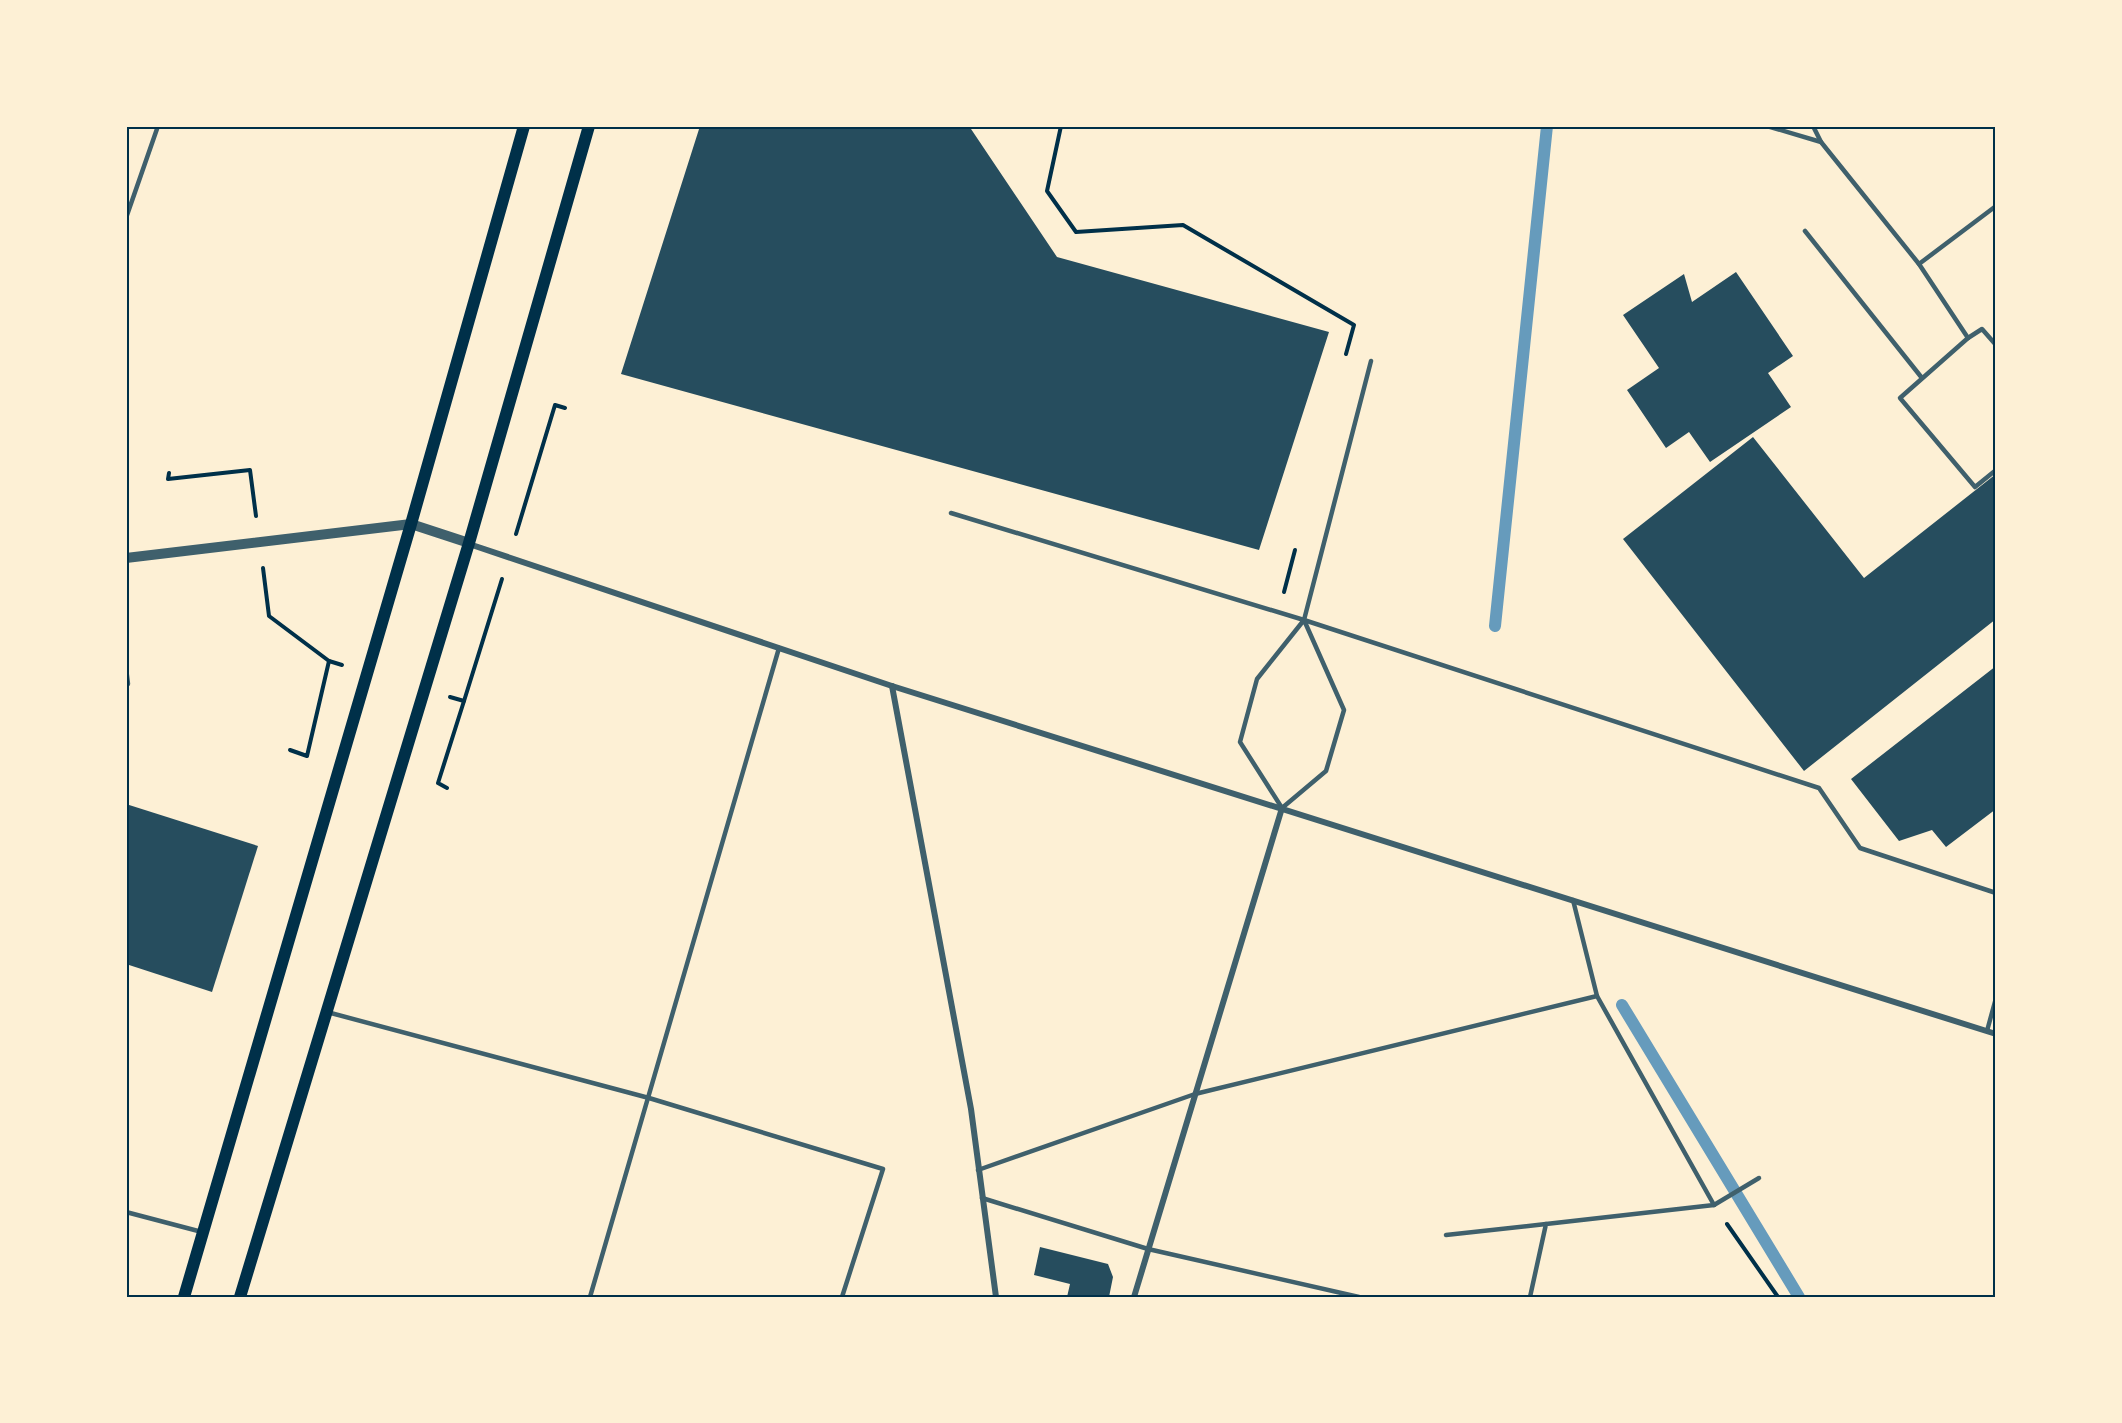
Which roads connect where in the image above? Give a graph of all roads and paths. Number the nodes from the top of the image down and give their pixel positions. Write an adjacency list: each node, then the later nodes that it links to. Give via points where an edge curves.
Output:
1 (158, 126): 9 (lane)
2 (524, 126): 23 (main road)
3 (589, 126): 24 (main road)
4 (1061, 126): 14 (path, via 1047,191 1076,231 1183,225 1354,325)
5 (1767, 126): 7 (lane)
6 (1814, 126): 7 (lane)
7 (1821, 142): 11 (lane)
8 (1996, 206): 11 (lane)
9 (126, 218)
10 (1805, 231): 16 (lane)
11 (1919, 264): 12 (lane)
12 (1968, 338): 13 (lane, via 1982,329); 16 (lane)
13 (1996, 345)
14 (1345, 359)
15 (1371, 361): 28 (lane)
16 (1922, 378): 19 (lane, via 1900,398 1976,487)
17 (565, 408): 21 (path, via 555,405)
18 (250, 470): 20 (path, via 168,479)
19 (1996, 470)
20 (169, 473)
21 (529, 493)
22 (951, 513): 27 (lane)
23 (411, 524): 24 (street); 26 (street); 53 (main road)
24 (469, 543): 29 (street); 42 (main road)
25 (1297, 543): 27 (path)
26 (126, 558)
27 (1279, 613): 28 (lane)
28 (1304, 620): 37 (lane, via 1257,679 1240,742); 37 (lane, via 1344,710 1326,771); 38 (lane, via 1819,788 1860,848)
29 (779, 648): 33 (street); 46 (lane)
30 (329, 661): 35 (path, via 307,756)
31 (126, 668): 32 (lane)
32 (128, 684)
33 (892, 686): 37 (street); 47 (street, via 971,1108)
34 (464, 701): 36 (path, via 438,783)
35 (290, 750)
36 (447, 788)
37 (1282, 808): 39 (street); 45 (street)
38 (1996, 893)
39 (1573, 900): 40 (lane); 43 (street)
40 (1597, 996): 45 (lane); 50 (lane)
41 (1996, 998): 43 (lane)
42 (327, 1011): 46 (lane); 57 (main road)
43 (1987, 1031): 44 (street)
44 (1996, 1034)
45 (1195, 1094): 47 (lane); 55 (street)
46 (649, 1098): 58 (lane); 59 (lane, via 883,1169)
47 (978, 1170): 49 (street)
48 (1759, 1178): 50 (lane)
49 (982, 1198): 55 (lane); 60 (street)
50 (1714, 1205): 52 (lane); 64 (path)
51 (126, 1212): 53 (lane)
52 (1546, 1224): 54 (lane); 63 (lane)
53 (203, 1232): 56 (main road)
54 (1446, 1235)
55 (1148, 1249): 61 (street); 62 (lane)
56 (184, 1297)
57 (240, 1297)
58 (590, 1297)
59 (842, 1297)
60 (996, 1297)
61 (1134, 1297)
62 (1359, 1297)
63 (1530, 1297)
64 (1778, 1297)

